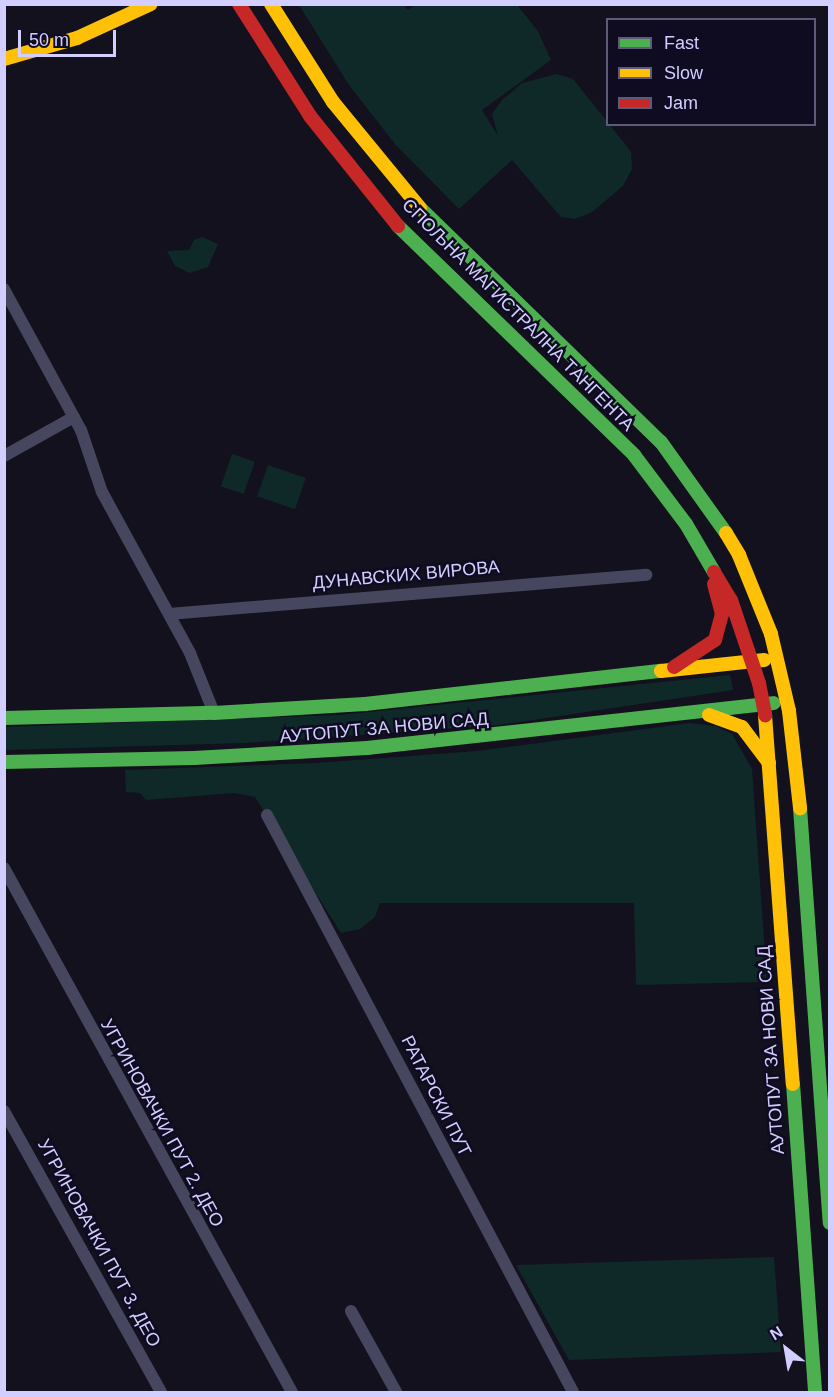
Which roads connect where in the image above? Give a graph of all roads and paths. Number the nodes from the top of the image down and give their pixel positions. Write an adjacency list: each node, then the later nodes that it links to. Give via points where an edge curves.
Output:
1 (151, 4): 5 (main road, via 77,38)
2 (230, 4): 4 (main road)
3 (271, 4): 12 (main road, СПОЉНА МАГИСТРАЛНА ТАНГЕНТА, via 333,102 380,163 431,220 600,380 682,467 739,555)
4 (241, 9): 9 (main road, СПОЉНА МАГИСТРАЛНА ТАНГЕНТА, via 310,116 408,238 634,455)
5 (4, 59)
6 (4, 289): 7 (street)
7 (74, 417): 8 (street); 11 (street, via 102,492)
8 (4, 456)
9 (702, 550): 13 (main road, СПОЉНА МАГИСТРАЛНА ТАНГЕНТА, via 731,600); 14 (main road, via 720,604 718,632 702,652)
10 (646, 575): 11 (street, ДУНАВСКИХ ВИРОВА)
11 (169, 614): 17 (street, via 205,685)
12 (778, 657): 13 (main road, АУТОПУТ ЗА НОВИ САД); 15 (main road)
13 (753, 662): 14 (main road, АУТОПУТ ЗА НОВИ САД); 16 (main road, АУТОПУТ ЗА НОВИ САД)
14 (658, 674): 17 (main road, АУТОПУТ ЗА НОВИ САД, via 376,703)
15 (788, 701): 16 (main road, АУТОПУТ ЗА НОВИ САД); 26 (main road, via 804,848)
16 (764, 705): 18 (main road, АУТОПУТ ЗА НОВИ САД); 21 (main road, АУТОПУТ ЗА НОВИ САД)
17 (214, 713): 19 (main road, АУТОПУТ ЗА НОВИ САД)
18 (694, 713): 20 (main road, АУТОПУТ ЗА НОВИ САД, via 463,740 269,755); 21 (main road, via 723,718 742,727)
19 (4, 718)
20 (4, 762)
21 (770, 764): 32 (main road, АУТОПУТ ЗА НОВИ САД)
22 (267, 815): 31 (street, РАТАРСКИ ПУТ)
23 (4, 868): 24 (street, УГРИНОВАЧКИ ПУТ 2. ДЕО)
24 (9, 889): 29 (street, УГРИНОВАЧКИ ПУТ 2. ДЕО)
25 (4, 1111): 28 (street, УГРИНОВАЧКИ ПУТ 3. ДЕО)
26 (830, 1223)
27 (351, 1311): 30 (street)
28 (161, 1392)
29 (292, 1392)
30 (396, 1392)
31 (573, 1392)
32 (815, 1392)

